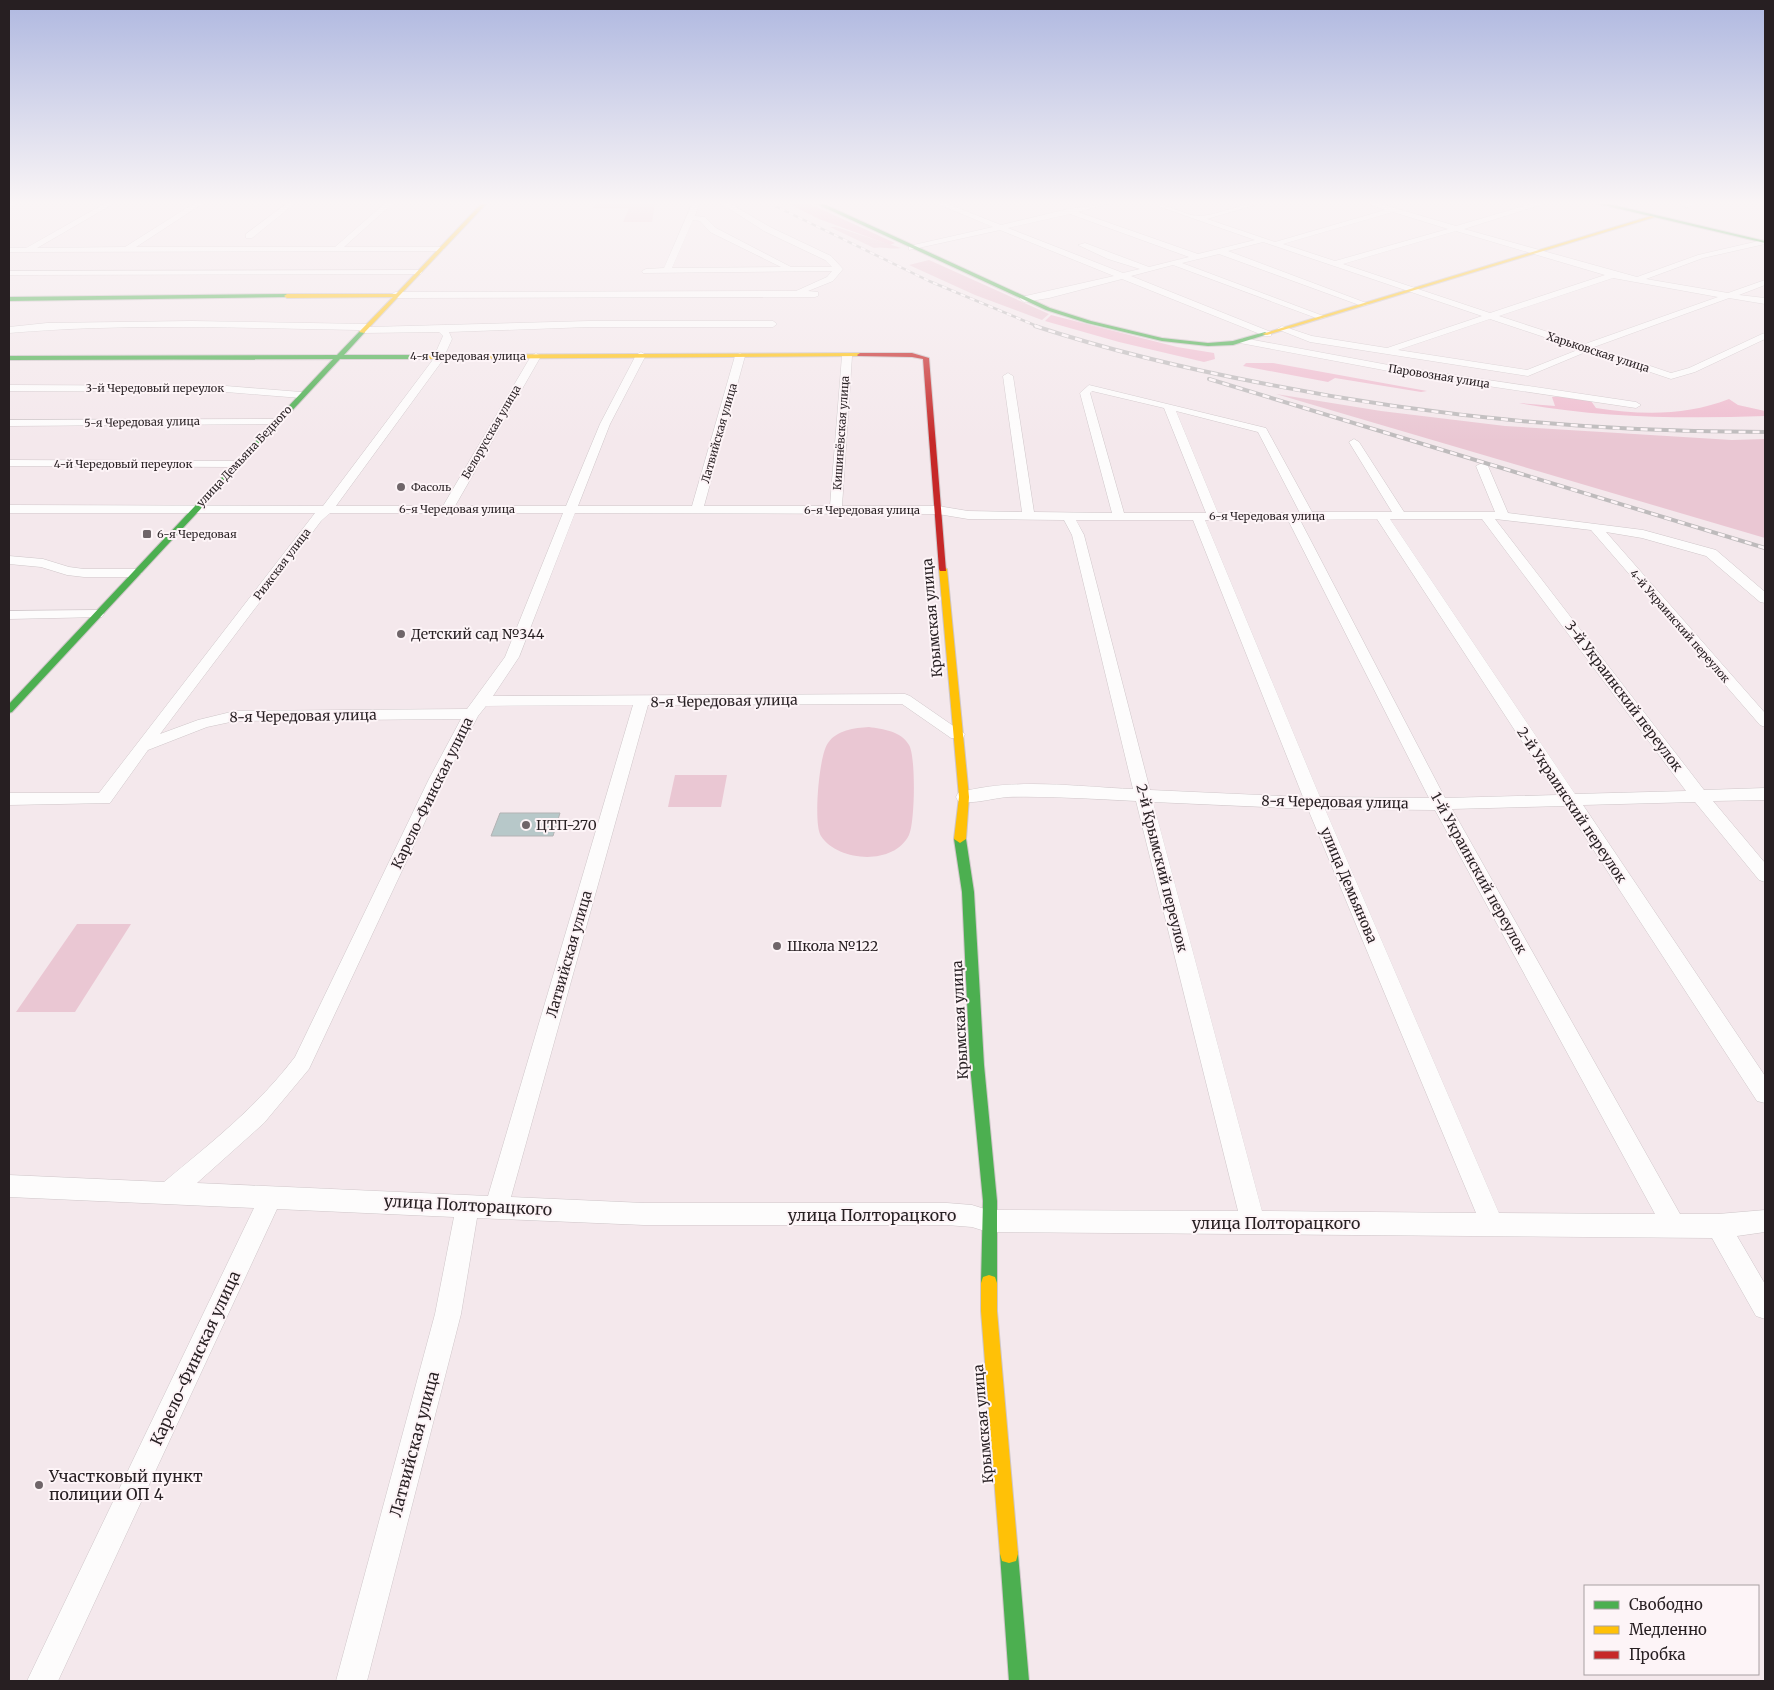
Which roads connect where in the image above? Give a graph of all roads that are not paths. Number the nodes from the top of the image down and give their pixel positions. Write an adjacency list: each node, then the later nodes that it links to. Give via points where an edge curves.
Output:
1 (407, 283): 16 (main road, улица Демьяна Бедного)
2 (823, 283): 14 (street)
3 (989, 283): 19 (main road)
4 (1092, 283): 19 (street)
5 (1138, 283): 29 (street)
6 (1230, 283): 23 (street)
7 (1306, 283): 21 (street)
8 (1391, 283): 13 (street, Харьковская улица)
9 (1435, 283): 13 (main road)
10 (1587, 283): 22 (street)
11 (1660, 283): 17 (street)
12 (1763, 283): 17 (street)
13 (1412, 290): 21 (main road); 22 (street, Харьковская улица)
14 (787, 294): 15 (street); 16 (street)
15 (815, 294)
16 (395, 295): 18 (main road); 25 (main road, улица Демьяна Бедного)
17 (1729, 296): 20 (street); 32 (street, via 1602,339)
18 (9, 299)
19 (1024, 299): 31 (main road, via 1070,316 1167,340 1209,345)
20 (1765, 301)
21 (1366, 304): 23 (main road)
22 (1490, 316): 32 (street, Харьковская улица); 33 (street)
23 (1322, 317): 27 (main road)
24 (773, 324): 26 (street, via 589,324)
25 (364, 328): 26 (street); 28 (street, via 191,324 47,326); 35 (main road, улица Демьяна Бедного)
26 (441, 329): 36 (street, Рижская улица, via 448,335 448,341)
27 (1282, 329): 29 (main road); 33 (street, via 1310,339)
28 (9, 330)
29 (1268, 334): 31 (main road)
30 (1765, 336): 32 (street, Харьковская улица, via 1692,370 1671,376)
31 (1243, 341): 45 (street, Паровозная улица, via 1394,369)
32 (1585, 348): 33 (street, via 1583,352 1528,373)
33 (1387, 350)
34 (641, 355): 37 (main road, 4-я Чередовая улица); 38 (main road, 4-я Чередовая улица); 57 (street, Карело-Финская улица, via 605,424)
35 (337, 356): 36 (main road, 4-я Чередовая улица); 40 (main road, 4-я Чередовая улица); 44 (main road, улица Демьяна Бедного)
36 (438, 356): 37 (main road, 4-я Чередовая улица); 54 (street, Рижская улица)
37 (536, 356): 56 (street, Белорусская улица)
38 (740, 356): 39 (main road, 4-я Чередовая улица); 58 (street, Латвийская улица)
39 (847, 356): 41 (main road, 4-я Чередовая улица, via 912,354); 59 (street, Кишинёвская улица)
40 (9, 358)
41 (926, 358): 60 (main road, Крымская улица)
42 (1008, 376): 62 (street)
43 (9, 388): 44 (street, 3-й Чередовый переулок, via 226,389)
44 (301, 395): 47 (main road, улица Демьяна Бедного)
45 (1636, 405)
46 (1169, 407): 66 (street, via 1089,388 1085,393); 67 (street, улица Демьянова); 68 (street, 1-й Украинский переулок, via 1262,430)
47 (276, 422): 48 (street, 5-я Чередовая улица); 51 (main road, улица Демьяна Бедного)
48 (9, 423)
49 (1354, 442): 64 (street)
50 (9, 463): 51 (street, 4-й Чередовый переулок)
51 (236, 464): 53 (main road, улица Демьяна Бедного)
52 (1482, 466): 69 (street)
53 (195, 508): 54 (street, 6-я Чередовая улица); 55 (street, 6-я Чередовая улица); 72 (main road, улица Демьяна Бедного)
54 (328, 508): 56 (street, 6-я Чередовая улица); 81 (street, Рижская улица, via 317,518)
55 (9, 509)
56 (447, 509): 57 (street, 6-я Чередовая улица)
57 (569, 509): 58 (street, 6-я Чередовая улица); 77 (street, Карело-Финская улица, via 512,657)
58 (697, 510): 59 (street, 6-я Чередовая улица)
59 (836, 510): 60 (street, 6-я Чередовая улица)
60 (938, 510): 62 (street, 6-я Чередовая улица, via 968,515); 80 (main road, Крымская улица)
61 (1380, 514): 64 (street, 6-я Чередовая улица); 68 (street, 6-я Чередовая улица); 86 (street, 2-й Украинский переулок)
62 (1028, 515): 63 (street, 6-я Чередовая улица)
63 (1068, 515): 66 (street, 6-я Чередовая улица); 82 (street, 2-й Крымский переулок, via 1078,535)
64 (1400, 515): 65 (street, 6-я Чередовая улица)
65 (1485, 515): 69 (street, 6-я Чередовая улица); 85 (street, 3-й Украинский переулок)
66 (1119, 516): 67 (street, 6-я Чередовая улица)
67 (1204, 516): 68 (street, 6-я Чередовая улица); 88 (street, улица Демьянова, via 1202,528)
68 (1300, 516): 89 (street, 1-й Украинский переулок)
69 (1503, 516): 70 (street, 6-я Чередовая улица)
70 (1596, 528): 73 (street, 6-я Чередовая улица, via 1650,535 1711,553); 79 (street, 4-й Украинский переулок)
71 (9, 560): 72 (street, via 43,563 84,573)
72 (135, 574): 74 (main road, улица Демьяна Бедного)
73 (1765, 599)
74 (98, 614): 75 (street); 78 (main road, улица Демьяна Бедного)
75 (9, 615)
76 (642, 702): 77 (street, 8-я Чередовая улица); 80 (street, 8-я Чередовая улица, via 905,699); 96 (street, Латвийская улица)
77 (476, 708): 81 (street, 8-я Чередовая улица, via 235,716 203,723); 93 (street, Карело-Финская улица, via 437,779 302,1063 268,1107)
78 (9, 710)
79 (1765, 722)
80 (957, 734): 84 (main road, Крымская улица)
81 (141, 748): 87 (street, Рижская улица, via 104,799)
82 (1144, 794): 84 (street, 8-я Чередовая улица, via 1034,791); 88 (street, 8-я Чередовая улица); 99 (street, 2-й Крымский переулок)
83 (1765, 794): 85 (street, 8-я Чередовая улица)
84 (964, 797): 98 (main road, Крымская улица, via 959,834 968,892 977,1065 990,1201)
85 (1700, 797): 86 (street, 8-я Чередовая улица); 90 (street, 3-й Украинский переулок)
86 (1567, 798): 89 (street, 8-я Чередовая улица); 91 (street, 2-й Украинский переулок)
87 (9, 799)
88 (1314, 803): 89 (street, 8-я Чередовая улица); 100 (street, улица Демьянова)
89 (1440, 804): 101 (street, 1-й Украинский переулок)
90 (1765, 875)
91 (1765, 1094)
92 (9, 1186): 93 (street, улица Полторацкого)
93 (168, 1193): 94 (street, улица Полторацкого)
94 (271, 1197): 95 (street, улица Полторацкого); 104 (street, Карело-Финская улица)
95 (468, 1204): 96 (street, улица Полторацкого); 105 (street, Латвийская улица, via 448,1314)
96 (497, 1206): 98 (street, улица Полторацкого, via 644,1214 947,1214 972,1216)
97 (1765, 1221): 102 (street, улица Полторацкого)
98 (988, 1222): 99 (street, улица Полторацкого); 106 (main road, Крымская улица, via 989,1311)
99 (1253, 1223): 100 (street, улица Полторацкого)
100 (1492, 1224): 101 (street, улица Полторацкого)
101 (1674, 1226): 102 (street, улица Полторацкого)
102 (1718, 1226): 103 (street)
103 (1765, 1307)
104 (42, 1681)
105 (351, 1681)
106 (1019, 1681)

